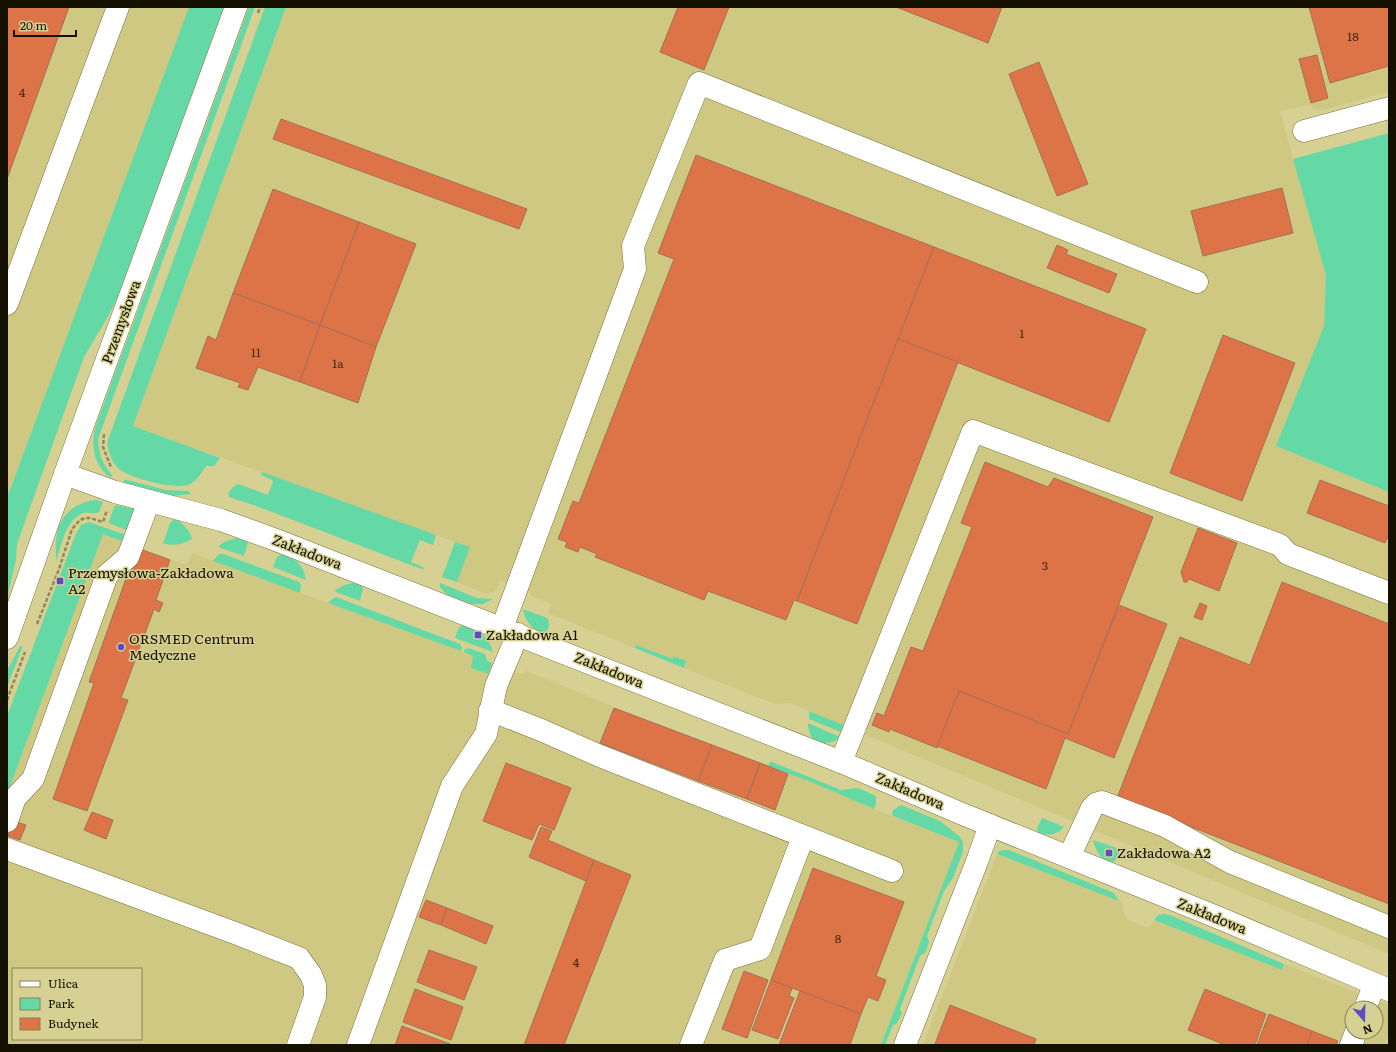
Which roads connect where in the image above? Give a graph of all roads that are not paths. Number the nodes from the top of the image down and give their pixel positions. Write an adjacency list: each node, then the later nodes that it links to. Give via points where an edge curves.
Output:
1 (118, 7): 6 (street)
2 (236, 7): 7 (street, Przemysłowa)
3 (1389, 108): 4 (street)
4 (1304, 130)
5 (1197, 282): 10 (street, via 699,82 633,246 635,269)
6 (7, 304)
7 (65, 474): 8 (street, Zakładowa); 11 (street, Przemysłowa)
8 (149, 501): 10 (street, Zakładowa, via 221,520); 14 (street, via 128,557 107,575 33,779 15,798)
9 (1389, 593): 13 (street, via 1288,554 1280,545 973,431)
10 (510, 631): 12 (street); 13 (street, Zakładowa)
11 (7, 638)
12 (490, 710): 16 (street); 24 (street, via 486,734 452,786)
13 (841, 762): 15 (street, Zakładowa)
14 (7, 821)
15 (990, 825): 18 (street, Zakładowa); 26 (street)
16 (803, 837): 19 (street); 25 (street, via 760,949 725,960)
17 (7, 849): 23 (street, via 299,958 311,975 315,985 315,997)
18 (1069, 857): 20 (street, via 1092,808 1102,802 1165,826 1230,862); 21 (street, Zakładowa)
19 (892, 871)
20 (1389, 927)
21 (1382, 987): 22 (street)
22 (1371, 1000)
23 (298, 1045)
24 (358, 1045)
25 (691, 1045)
26 (905, 1045)

